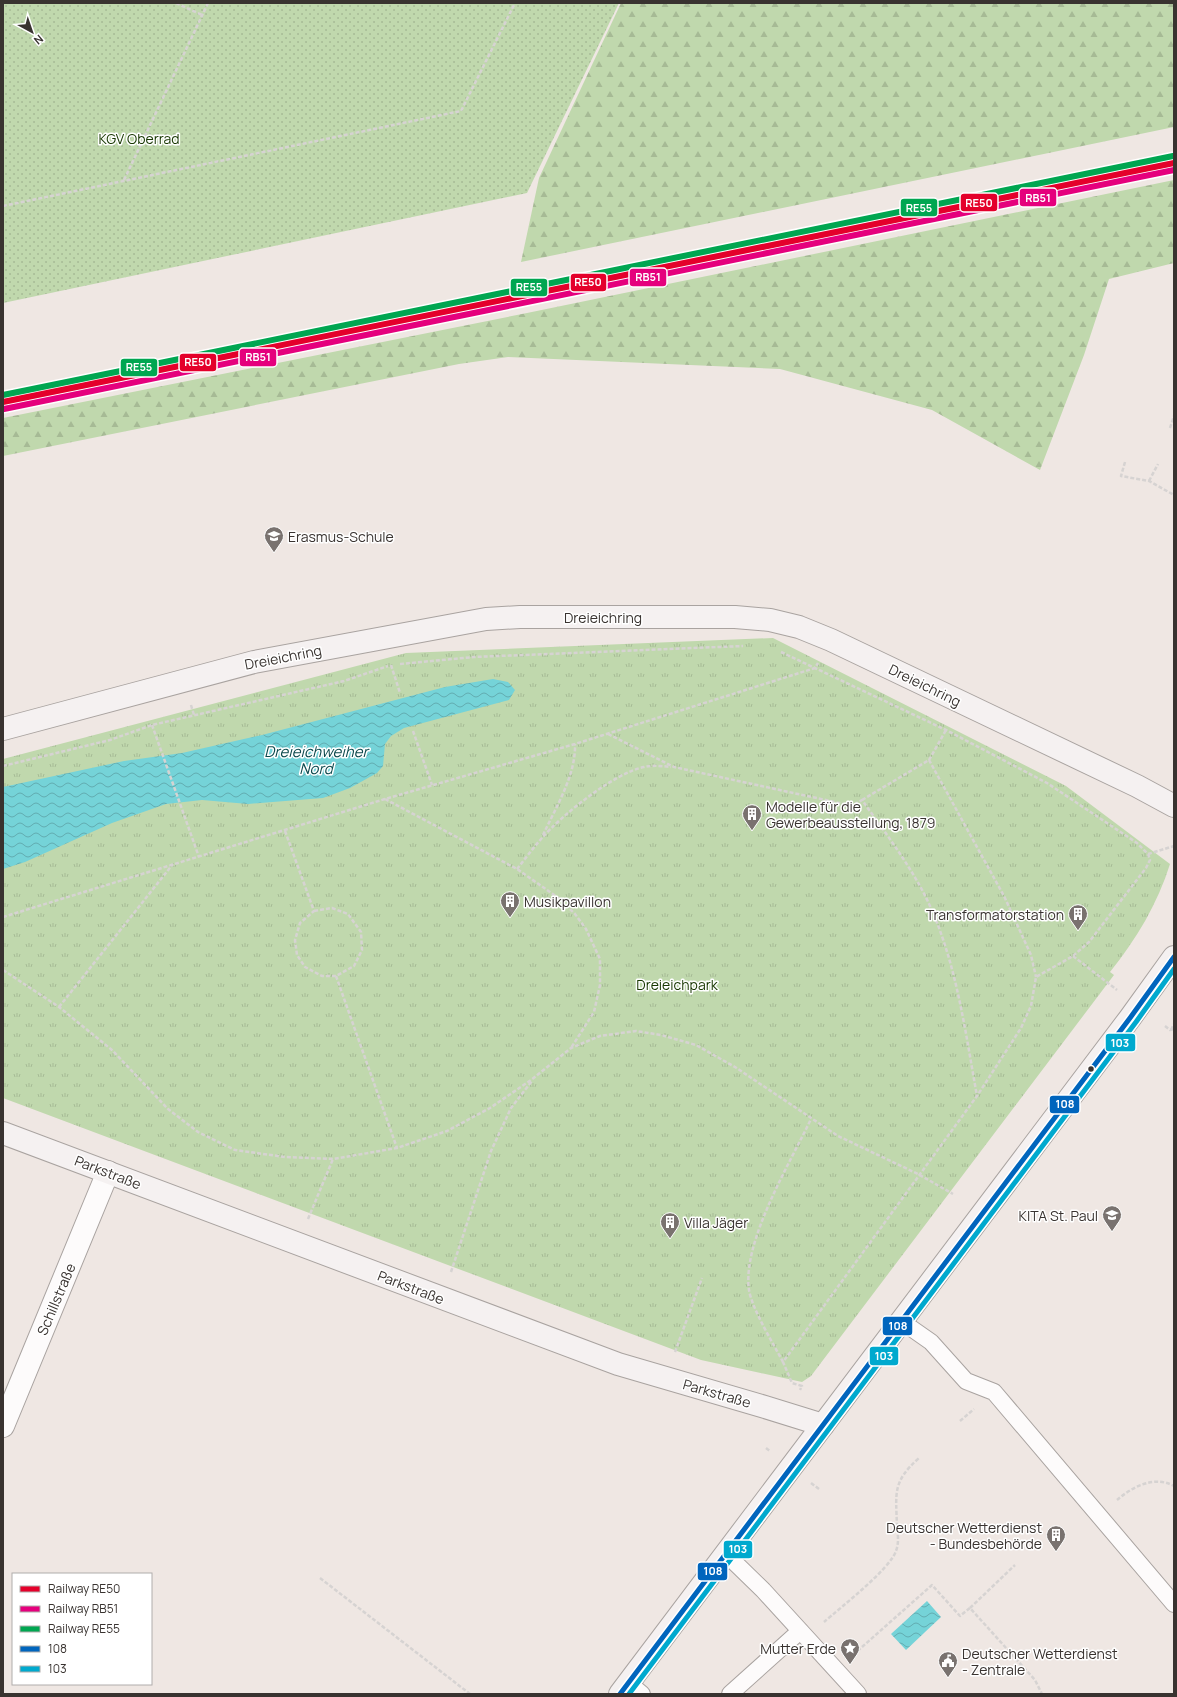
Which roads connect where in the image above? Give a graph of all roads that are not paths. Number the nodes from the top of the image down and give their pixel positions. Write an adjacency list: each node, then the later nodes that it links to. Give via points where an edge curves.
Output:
1 (3, 729): 2 (street, Dreieichring, via 254,662 486,619 735,617 770,620 799,627 831,640)
2 (1174, 806)
3 (1173, 962): 6 (street)
4 (3, 1133): 5 (street, Parkstraße)
5 (108, 1172): 7 (street, Parkstraße, via 618,1364); 8 (street, Schillstraße)
6 (901, 1321): 7 (street); 10 (lane, via 931,1342 966,1380 994,1392)
7 (823, 1425): 9 (street)
8 (3, 1426)
9 (726, 1554): 11 (lane); 12 (street)
10 (1174, 1604)
11 (803, 1634): 13 (lane); 14 (lane)
12 (630, 1690)
13 (730, 1694)
14 (858, 1694)

